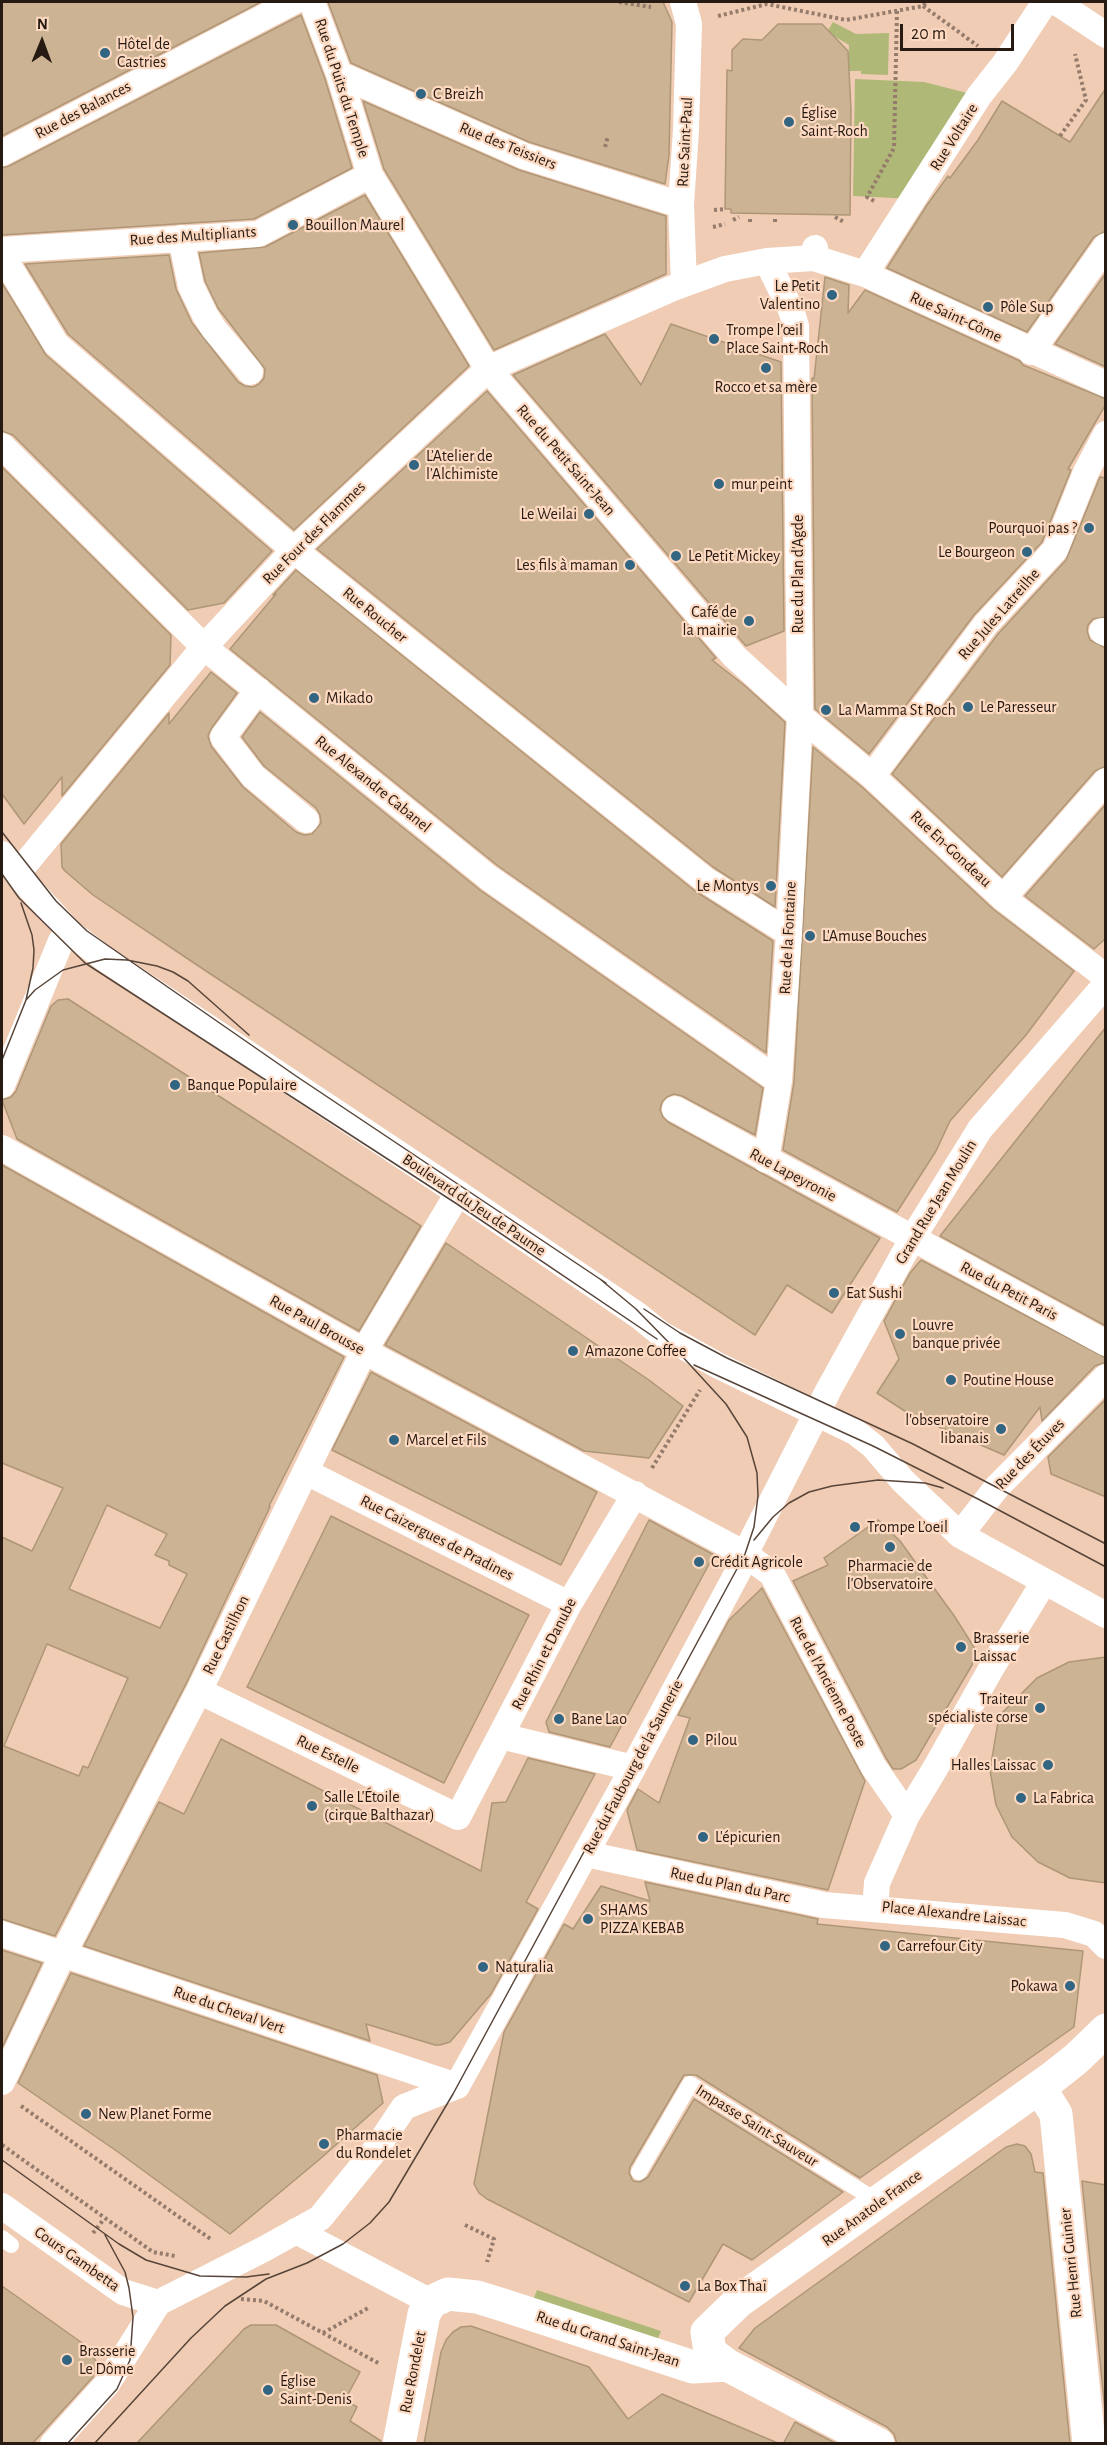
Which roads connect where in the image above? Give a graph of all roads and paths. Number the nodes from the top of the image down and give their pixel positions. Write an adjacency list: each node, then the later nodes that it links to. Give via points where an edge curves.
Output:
1 (293, 2): 13 (street, Rue des Balances)
2 (312, 2): 11 (street, Rue du Puits du Temple)
3 (927, 2): 6 (path)
4 (767, 3): 7 (path, via 846,20); 8 (path)
5 (1056, 4): 9 (street); 10 (street, Rue Voltaire); 12 (path, via 1086,100)
6 (922, 6): 7 (path); 10 (path)
7 (897, 11): 15 (path, via 894,148 867,197)
8 (686, 13): 16 (street, Rue Saint-Paul, via 686,130)
9 (1106, 35)
10 (1005, 63): 33 (street, Rue Voltaire, via 979,96)
11 (339, 74): 14 (street, Rue du Puits du Temple); 16 (street, Rue des Teissiers, via 524,156)
12 (1060, 136)
13 (2, 153)
14 (370, 175): 27 (street, Rue des Multipliants, via 258,234); 36 (street, Rue du Petit Saint-Jean)
15 (876, 202)
16 (681, 205): 34 (street, Rue Saint-Paul)
17 (725, 209): 18 (path)
18 (710, 210)
19 (750, 216): 24 (path)
20 (775, 216): 25 (path)
21 (740, 217): 23 (path)
22 (835, 217): 26 (path)
23 (734, 220)
24 (750, 222)
25 (775, 222)
26 (844, 222)
27 (181, 238): 29 (street, Rue des Multipliants); 37 (street, via 191,286 205,315)
28 (1106, 246): 35 (street)
29 (2, 250)
30 (815, 253): 32 (street, Rue Four des Flammes); 33 (street, Rue Saint-Côme)
31 (2, 255): 41 (street, Rue Roucher, via 56,344)
32 (767, 261): 34 (street, Rue Four des Flammes, via 725,269); 44 (street, Rue du Plan d'Agde, via 796,326)
33 (865, 274): 35 (street, Rue Saint-Côme)
34 (684, 283): 36 (street, Rue Four des Flammes)
35 (1031, 352): 38 (street, Rue Saint-Côme)
36 (488, 369): 41 (street, Rue Four des Flammes); 44 (street, Rue du Petit Saint-Jean, via 734,657)
37 (250, 372)
38 (1106, 384)
39 (1106, 434): 45 (street, Rue Jules Latreilhe, via 1086,472 1055,550 986,624)
40 (2, 446): 42 (street, Rue Alexandre Cabanel)
41 (294, 550): 42 (street, Rue Four des Flammes); 52 (street, Rue Roucher, via 705,879)
42 (204, 647): 43 (street, Rue Alexandre Cabanel); 49 (street, Rue Four des Flammes)
43 (258, 690): 47 (street, via 223,737 254,776); 55 (street, Rue Alexandre Cabanel, via 489,878)
44 (800, 716): 45 (street, Rue En-Gondeau); 52 (street, Rue de la Fontaine)
45 (872, 776): 50 (street, Rue En-Gondeau)
46 (1106, 781): 50 (street)
47 (306, 820)
48 (2, 854): 49 (street, Boulevard du Jeu de Paume)
49 (17, 874): 51 (street, Boulevard du Jeu de Paume)
50 (1003, 898): 53 (street, Rue En-Gondeau)
51 (71, 933): 56 (street, via 61,941); 60 (street, Boulevard du Jeu de Paume, via 168,1002)
52 (789, 933): 55 (street, Rue de la Fontaine)
53 (1106, 977)
54 (1106, 984): 61 (street, Grand Rue Jean Moulin, via 980,1129)
55 (779, 1081): 59 (street, Rue de la Fontaine)
56 (2, 1085)
57 (675, 1109): 59 (street, Rue Lapeyronie)
58 (2, 1148): 63 (street, Rue Paul Brousse)
59 (766, 1160): 61 (street, Rue Lapeyronie)
60 (458, 1193): 63 (street, Rue Castilhon); 64 (street, Boulevard du Jeu de Paume, via 661,1334)
61 (912, 1239): 62 (street, Rue du Petit Paris); 66 (street, Grand Rue Jean Moulin)
62 (1106, 1343)
63 (364, 1352): 68 (street, Rue Castilhon); 69 (street, Rue Paul Brousse)
64 (719, 1366): 66 (street, Boulevard du Jeu de Paume); 69 (path, via 705,1382)
65 (1106, 1377): 70 (street, Rue des Étuves, via 997,1487)
66 (817, 1413): 67 (street, Grand Rue Jean Moulin); 70 (street, Boulevard du Jeu de Paume, via 873,1446 903,1481)
67 (802, 1443): 71 (street, Rue du Faubourg de la Saunerie)
68 (306, 1472): 73 (street, Rue Caizergues de Pradines); 75 (street, Rue Castilhon)
69 (636, 1494): 71 (street, Rue Paul Brousse); 73 (street, Rue Rhin et Danube)
70 (960, 1535): 72 (street, Boulevard du Jeu de Paume)
71 (745, 1554): 77 (street, Rue du Faubourg de la Saunerie); 78 (street, Rue de l'Ancienne Poste, via 772,1575 873,1766)
72 (1044, 1582): 74 (street, Boulevard du Jeu de Paume); 78 (street, Place Alexandre Laissac)
73 (569, 1604): 76 (street, Rue Rhin et Danube)
74 (1106, 1615)
75 (198, 1691): 79 (street, Rue Estelle); 84 (street, Rue Castilhon)
76 (501, 1736): 77 (street); 79 (street, Rue Rhin et Danube)
77 (633, 1768): 80 (street, Rue du Faubourg de la Saunerie)
78 (907, 1815): 81 (street, Place Alexandre Laissac, via 877,1882)
79 (458, 1817)
80 (586, 1854): 81 (street, Rue du Plan du Parc, via 824,1905); 86 (street, Rue du Faubourg de la Saunerie)
81 (875, 1908): 83 (street, Place Alexandre Laissac, via 1065,1925 1094,1934)
82 (2, 1934): 84 (street, Rue du Cheval Vert)
83 (1106, 1946)
84 (63, 1954): 86 (street, Rue du Cheval Vert); 88 (street, Rue Castilhon)
85 (1106, 2030): 87 (street)
86 (457, 2086): 94 (street, via 404,2107 376,2149 320,2218)
87 (1039, 2087): 91 (street, Rue Anatole France); 106 (street, Rue Henri Guinier, via 1056,2114)
88 (6, 2090): 95 (path)
89 (2, 2145): 96 (path, via 153,2252)
90 (639, 2172): 91 (lane, Impasse Saint-Sauveur, via 690,2084)
91 (880, 2203): 101 (street, Rue Anatole France, via 739,2301 707,2332 710,2352)
92 (2, 2206): 100 (street, Cours Gambetta, via 123,2292)
93 (465, 2225): 97 (path, via 494,2239)
94 (296, 2231): 99 (street); 100 (street)
95 (215, 2242)
96 (181, 2258)
97 (487, 2261)
98 (236, 2298): 102 (path, via 264,2301 389,2369)
99 (430, 2302): 101 (street, Rue du Grand Saint-Jean, via 448,2294 477,2297 693,2367); 102 (street, Rue Rondelet, via 424,2314)
100 (158, 2303): 103 (street, via 107,2384)
101 (727, 2366): 105 (street, Rue du Grand Saint-Jean)
102 (413, 2373): 104 (street, Rue Rondelet)
103 (52, 2444)
104 (399, 2444)
105 (878, 2444)
106 (1089, 2444)

